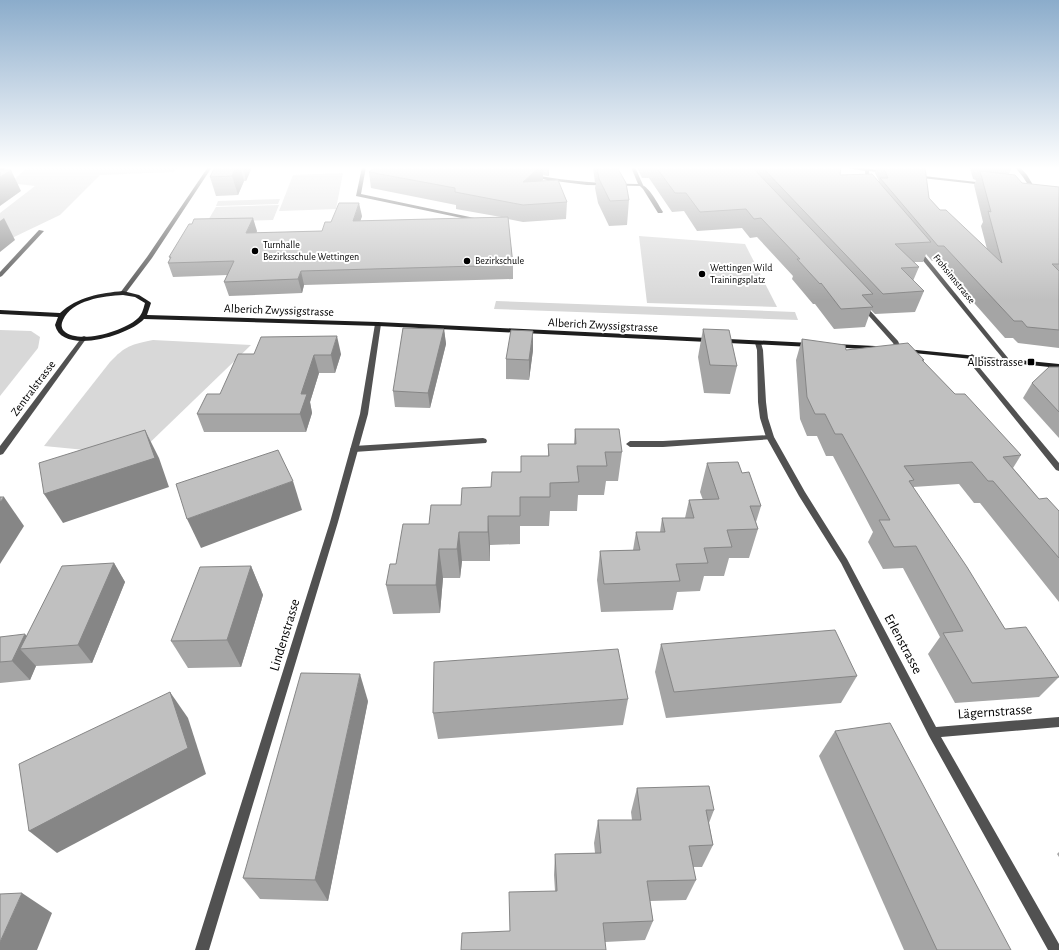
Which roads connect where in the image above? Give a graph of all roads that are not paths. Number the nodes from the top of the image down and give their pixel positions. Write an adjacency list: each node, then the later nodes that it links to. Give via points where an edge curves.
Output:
1 (180, 211): 7 (street)
2 (434, 211): 3 (street)
3 (488, 221)
4 (41, 231): 6 (street)
5 (916, 248): 21 (street, Frohsinnstrasse)
6 (0, 275)
7 (123, 293): 10 (street, via 94,297 80,302); 11 (street, via 144,298 149,310)
8 (860, 303): 19 (street, via 896,342)
9 (0, 312): 10 (street)
10 (62, 314): 13 (street, via 58,322 59,329 64,334)
11 (144, 317): 12 (street, Alberich Zwyssigstrasse); 13 (street, via 124,331)
12 (378, 324): 14 (street, Alberich Zwyssigstrasse); 26 (street, Lindenstrasse, via 364,414)
13 (84, 338): 27 (street, Zentralstrasse)
14 (758, 343): 15 (street, Alberich Zwyssigstrasse); 23 (street, Erlenstrasse, via 764,418)
15 (818, 345)
16 (826, 345): 17 (street)
17 (884, 349)
18 (892, 349): 19 (street)
19 (899, 350): 20 (street)
20 (972, 356): 21 (street); 28 (street, via 976,368)
21 (1006, 359): 22 (street)
22 (1059, 366)
23 (770, 437): 25 (street); 30 (street, Erlenstrasse, via 844,561)
24 (483, 442): 26 (street)
25 (630, 444)
26 (354, 449): 31 (street, Lindenstrasse, via 332,530)
27 (0, 452)
28 (1059, 468)
29 (1059, 722): 30 (street, Lägernstrasse)
30 (933, 732): 32 (street, Erlenstrasse)
31 (202, 950)
32 (1055, 950)

